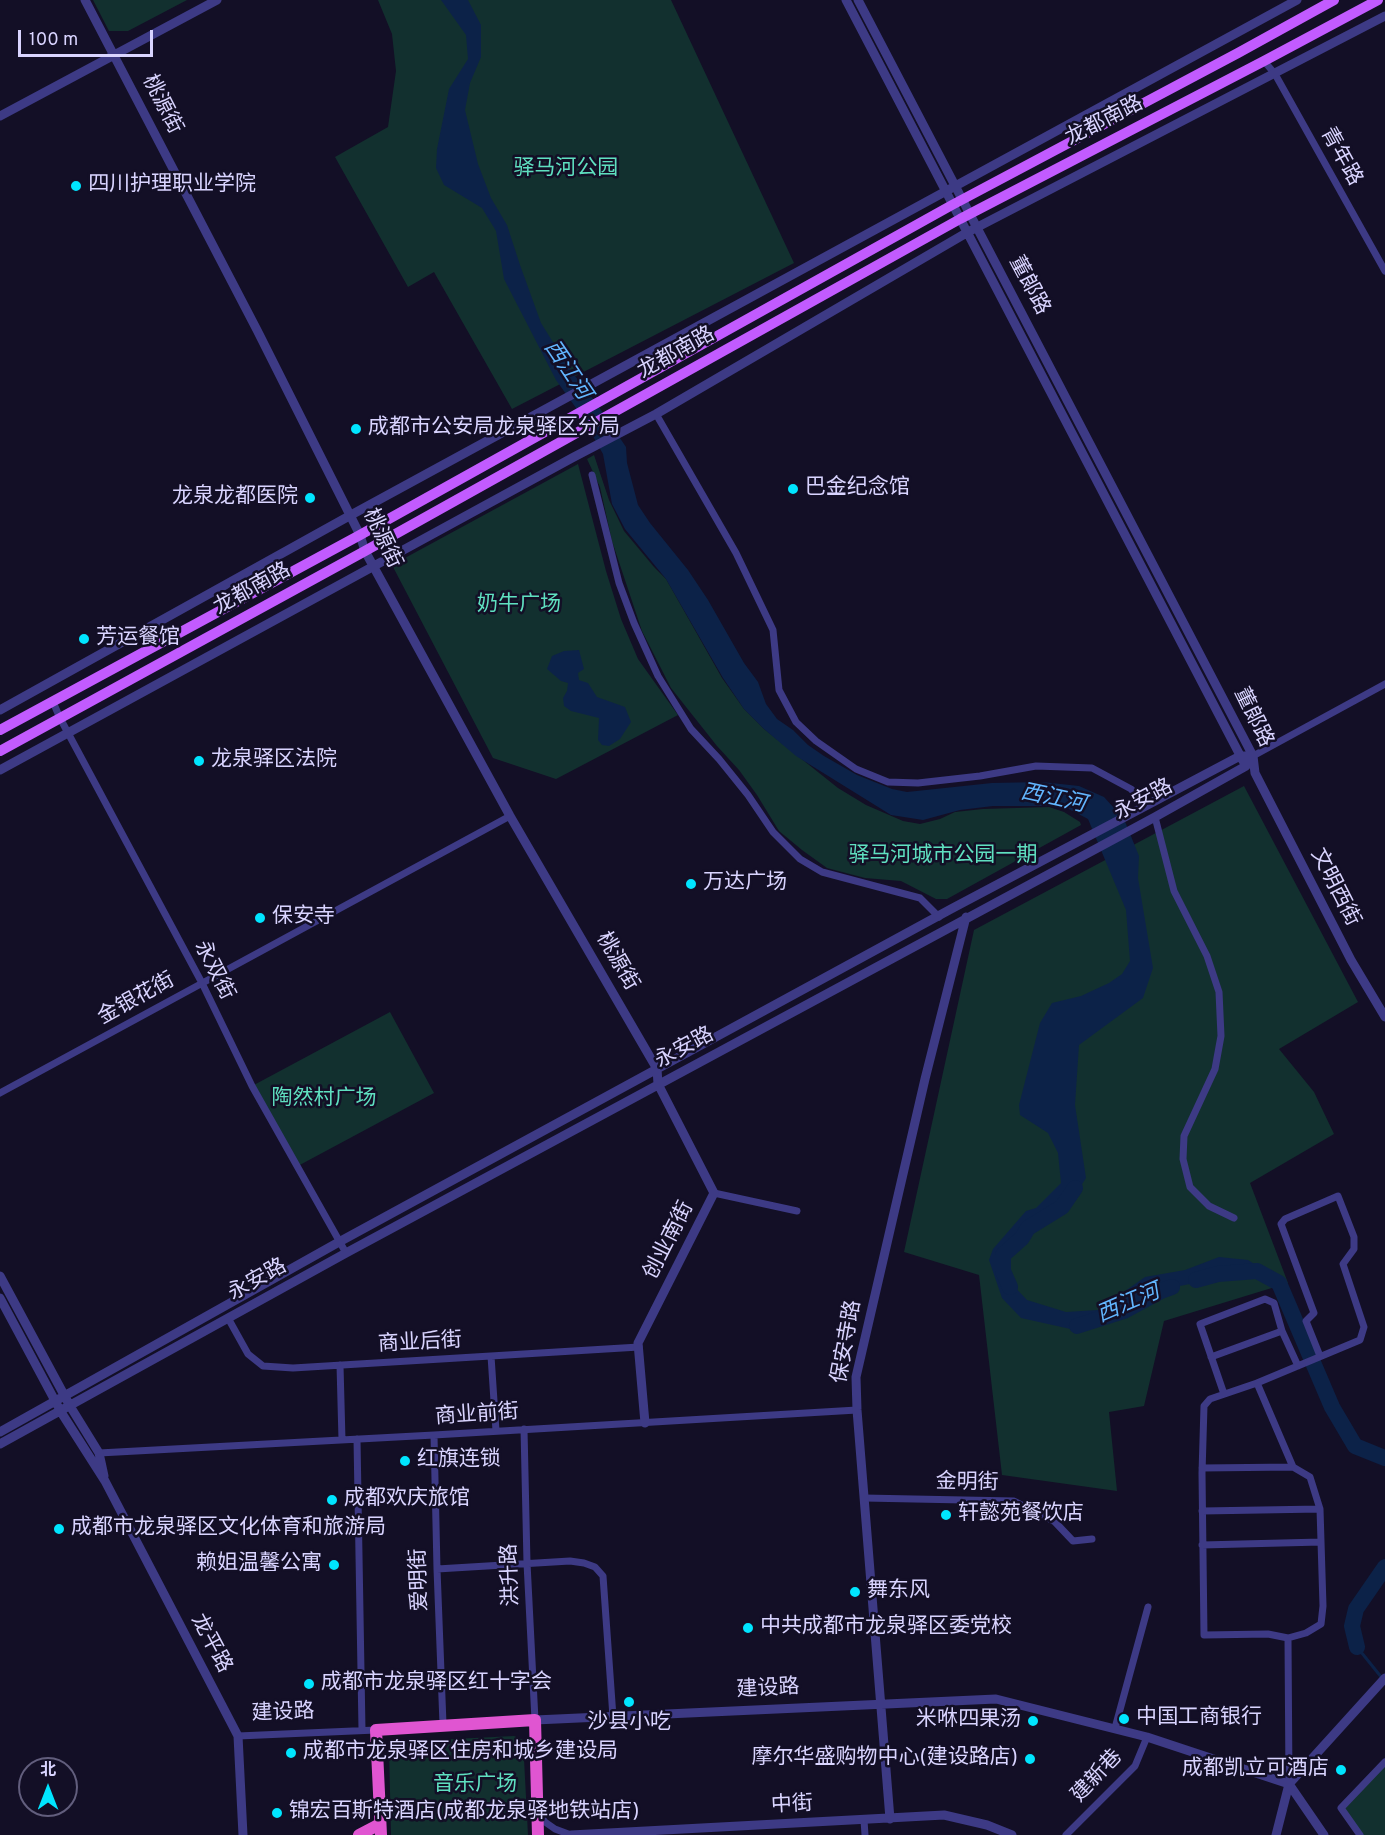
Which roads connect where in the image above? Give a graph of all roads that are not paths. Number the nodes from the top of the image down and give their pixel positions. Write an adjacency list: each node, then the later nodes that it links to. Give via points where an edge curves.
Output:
1 (85, 0): 9 (street, 桃源街)
2 (217, 0): 9 (street)
3 (846, 0): 13 (street, 董郞路)
4 (858, 0): 13 (street, 董郞路)
5 (1296, 0): 13 (street)
6 (1334, 0): 14 (main road, 龙都南路)
7 (1378, 0): 10 (main road, 龙都南路)
8 (1385, 16): 11 (street)
9 (114, 54): 12 (street); 20 (street, 桃源街)
10 (1264, 61): 11 (street, 青年路); 15 (main road, 龙都南路)
11 (1275, 74): 16 (street); 17 (street, 青年路)
12 (0, 116)
13 (950, 189): 14 (street, 董郞路); 20 (street)
14 (957, 202): 15 (street, 董郞路); 21 (main road, 龙都南路)
15 (965, 216): 16 (street, 董郞路); 22 (main road, 龙都南路)
16 (972, 230): 18 (street); 31 (street, 董郞路); 32 (street, 董郞路)
17 (1385, 271)
18 (656, 414): 23 (street); 36 (street, via 736,553 773,630 779,690 796,723 816,741 856,769 888,782 980,777 1036,766 1092,768 1131,789)
19 (592, 475): 39 (street, via 619,583 634,623 658,676 691,729 748,795 773,832 800,859 822,873 920,898)
20 (351, 515): 21 (street, 桃源街); 26 (street)
21 (360, 535): 22 (street, 桃源街); 25 (main road, 龙都南路)
22 (365, 551): 23 (street, 桃源街); 27 (main road, 龙都南路)
23 (373, 566): 29 (street); 37 (street, 桃源街)
24 (1385, 684): 32 (street)
25 (53, 702): 27 (street, 永双街); 28 (main road, 龙都南路)
26 (0, 710)
27 (60, 718): 29 (street, 永双街); 30 (main road, 龙都南路)
28 (0, 730)
29 (68, 732): 34 (street); 41 (street, 永双街)
30 (0, 751)
31 (1240, 756): 32 (street); 33 (street, 董郞路); 36 (street)
32 (1252, 756): 33 (street, 永安路); 35 (street, 董郞路)
33 (1246, 766): 35 (street, 董郞路); 38 (street, 永安路)
34 (0, 770)
35 (1255, 773): 42 (street, 文明西街, via 1351,960)
36 (1146, 805): 39 (street)
37 (510, 816): 41 (street, 金银花街); 43 (street, 桃源街)
38 (1155, 817): 40 (street, 永安路); 48 (street, via 1174,891 1207,956 1219,992 1221,1036 1215,1068 1184,1136 1183,1159 1190,1186 1209,1206)
39 (939, 917): 43 (street)
40 (966, 918): 44 (street, 永安路); 66 (street, 保安寺路, via 856,1377)
41 (202, 983): 45 (street, 金银花街); 49 (street, 永双街, via 252,1086)
42 (1385, 1017)
43 (657, 1069): 44 (street, 桃源街); 49 (street)
44 (658, 1084): 46 (street, 创业南街); 50 (street, 永安路)
45 (0, 1093)
46 (714, 1193): 47 (street); 55 (street, 创业南街)
47 (797, 1211)
48 (1234, 1218)
49 (339, 1242): 50 (street, 永双街); 63 (street)
50 (346, 1253): 53 (street, 永安路)
51 (0, 1276): 63 (street, 龙平路)
52 (0, 1298): 64 (street, 龙平路)
53 (228, 1318): 59 (street, 商业后街, via 248,1354 263,1366); 65 (street, 永安路)
54 (1282, 1331): 57 (street); 57 (street, via 1274,1303 1265,1299 1200,1323); 60 (street)
55 (639, 1347): 56 (street, 商业后街); 68 (street, 创业南街)
56 (491, 1356): 59 (street, 商业后街); 70 (street)
57 (1211, 1357): 62 (street)
58 (1319, 1357): 58 (street, via 1360,1340 1364,1327 1343,1264 1354,1249 1354,1237 1338,1196 1281,1224 1314,1313 1306,1321); 60 (street)
59 (340, 1365): 74 (street)
60 (1298, 1366): 61 (street)
61 (1257, 1383): 62 (street); 77 (street)
62 (1224, 1394): 78 (street, via 1204,1406)
63 (64, 1395): 64 (street); 65 (street, 龙平路)
64 (55, 1401): 67 (street, 龙平路); 71 (street)
65 (70, 1406): 67 (street, 永安路); 76 (street, 龙平路)
66 (857, 1410): 68 (street, 商业前街); 80 (street, 保安寺路)
67 (61, 1412): 75 (street, 永安路); 79 (street, 龙平路)
68 (645, 1423): 69 (street, 商业前街)
69 (524, 1429): 70 (street, 商业前街); 86 (street, 洪升路)
70 (496, 1431): 72 (street, 商业前街)
71 (0, 1432)
72 (435, 1435): 73 (street, 商业前街); 87 (street, 爱明街)
73 (357, 1439): 74 (street, 商业前街); 96 (street)
74 (342, 1440): 76 (street, 商业前街)
75 (0, 1444)
76 (99, 1453): 79 (street, 龙平路)
77 (1293, 1467): 78 (street); 81 (street, via 1310,1477)
78 (1202, 1468): 82 (street)
79 (105, 1481): 98 (street, 龙平路)
80 (864, 1498): 83 (street, 金明街, via 1014,1501 1055,1522 1073,1541); 91 (street, 保安寺路)
81 (1320, 1509): 82 (street); 84 (street)
82 (1202, 1510): 85 (street)
83 (1092, 1539)
84 (1321, 1542): 85 (street); 89 (street, via 1321,1624)
85 (1202, 1545): 89 (street, via 1204,1635 1268,1634)
86 (527, 1563): 87 (street); 92 (street, via 584,1563 596,1567 603,1576); 93 (street, 洪升路)
87 (437, 1569): 94 (street, 爱明街)
88 (1148, 1607): 95 (street)
89 (1288, 1638): 101 (street)
90 (1385, 1678): 101 (street)
91 (882, 1705): 92 (street, 建设路); 95 (street, 建设路, via 996,1699); 103 (street, 保安寺路)
92 (613, 1717): 93 (street, 建设路)
93 (535, 1720): 94 (highway, 建设路); 102 (highway)
94 (443, 1724): 97 (highway, 建设路)
95 (1116, 1728): 99 (street, 建设路)
96 (362, 1730): 97 (street, 建设路); 98 (street, 建设路)
97 (376, 1730): 105 (highway)
98 (238, 1736): 106 (street, 龙平路)
99 (1147, 1737): 101 (street, 建设路); 112 (street, 建新巷, via 1135,1766)
100 (1385, 1762): 115 (street, via 1341,1808)
101 (1289, 1784): 113 (street); 114 (street)
102 (537, 1813): 108 (highway); 109 (street, via 555,1829)
103 (890, 1819): 104 (street, 中街); 111 (street, 中街, via 944,1815)
104 (864, 1820): 109 (street, 中街); 110 (street)
105 (381, 1829): 107 (highway)
106 (243, 1835)
107 (359, 1835)
108 (538, 1835)
109 (571, 1835)
110 (865, 1835)
111 (1012, 1835)
112 (1066, 1835)
113 (1276, 1835)
114 (1324, 1835)
115 (1360, 1835)

